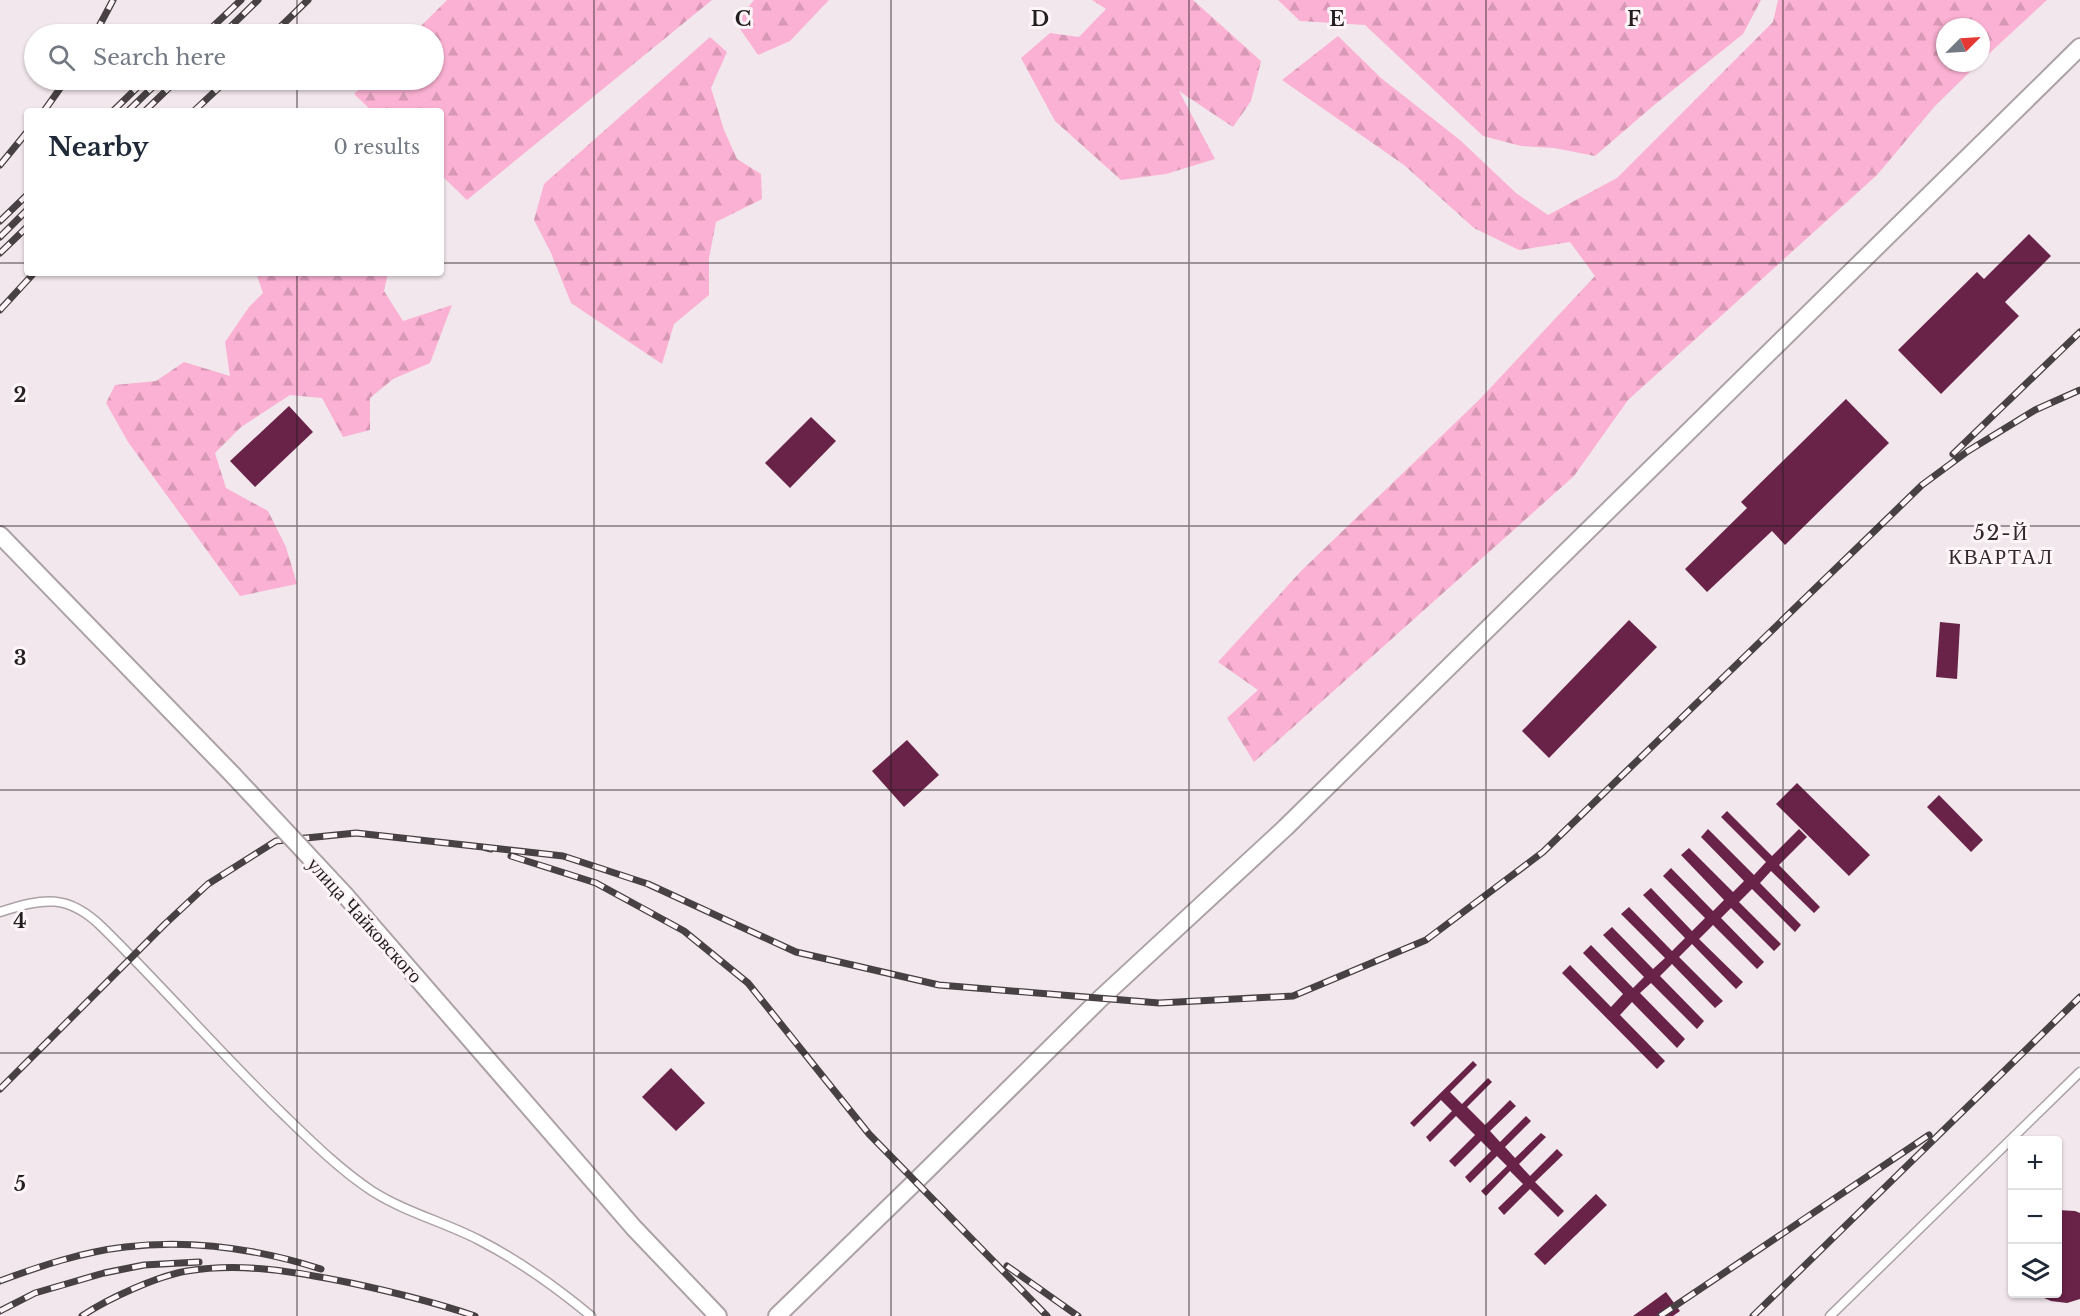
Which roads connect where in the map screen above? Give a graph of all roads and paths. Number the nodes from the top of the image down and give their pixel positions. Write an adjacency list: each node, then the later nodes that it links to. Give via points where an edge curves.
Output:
1 (2080, 47): 7 (street, via 1285,828 1101,998)
2 (0, 535): 6 (street, улица Чайковского, bridge, via 345,895 634,1228)
3 (0, 912): 5 (lane, via 32,902 64,902 88,913 327,1157 372,1191 478,1239 542,1277)
4 (2080, 1072): 8 (lane)
5 (591, 1316)
6 (718, 1316)
7 (777, 1316)
8 (1830, 1316)

